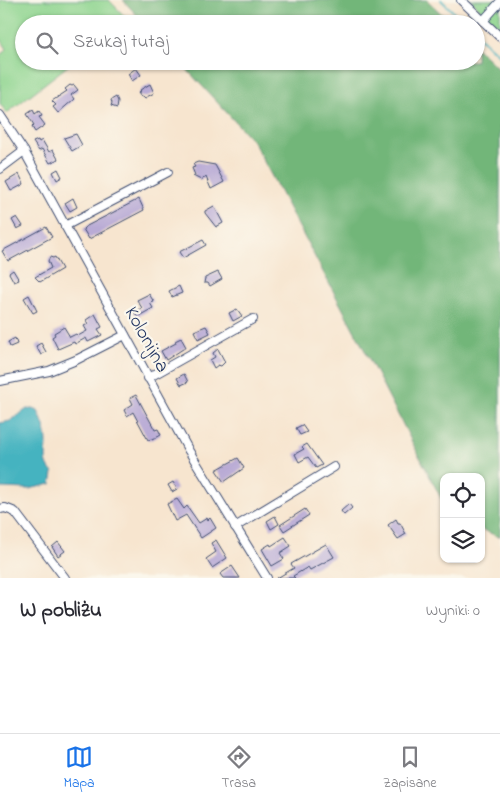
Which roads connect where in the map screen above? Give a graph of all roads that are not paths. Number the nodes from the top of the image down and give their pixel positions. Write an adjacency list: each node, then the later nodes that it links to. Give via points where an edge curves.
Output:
1 (460, 0): 3 (street)
2 (500, 2): 4 (street)
3 (476, 15)
4 (485, 19)
5 (485, 23): 6 (street)
6 (500, 37)
7 (0, 115): 8 (street, Kolonijna)
8 (24, 151): 9 (street); 11 (street, Kolonijna)
9 (0, 169)
10 (168, 172): 11 (street)
11 (65, 226): 13 (street, Kolonijna)
12 (253, 319): 14 (street)
13 (125, 335): 14 (street, Kolonijna); 15 (street, via 49,371)
14 (148, 378): 18 (street, Kolonijna)
15 (0, 381)
16 (334, 466): 18 (street)
17 (0, 509): 19 (street, via 15,512)
18 (235, 527): 20 (street, Kolonijna)
19 (65, 578)
20 (267, 578)

